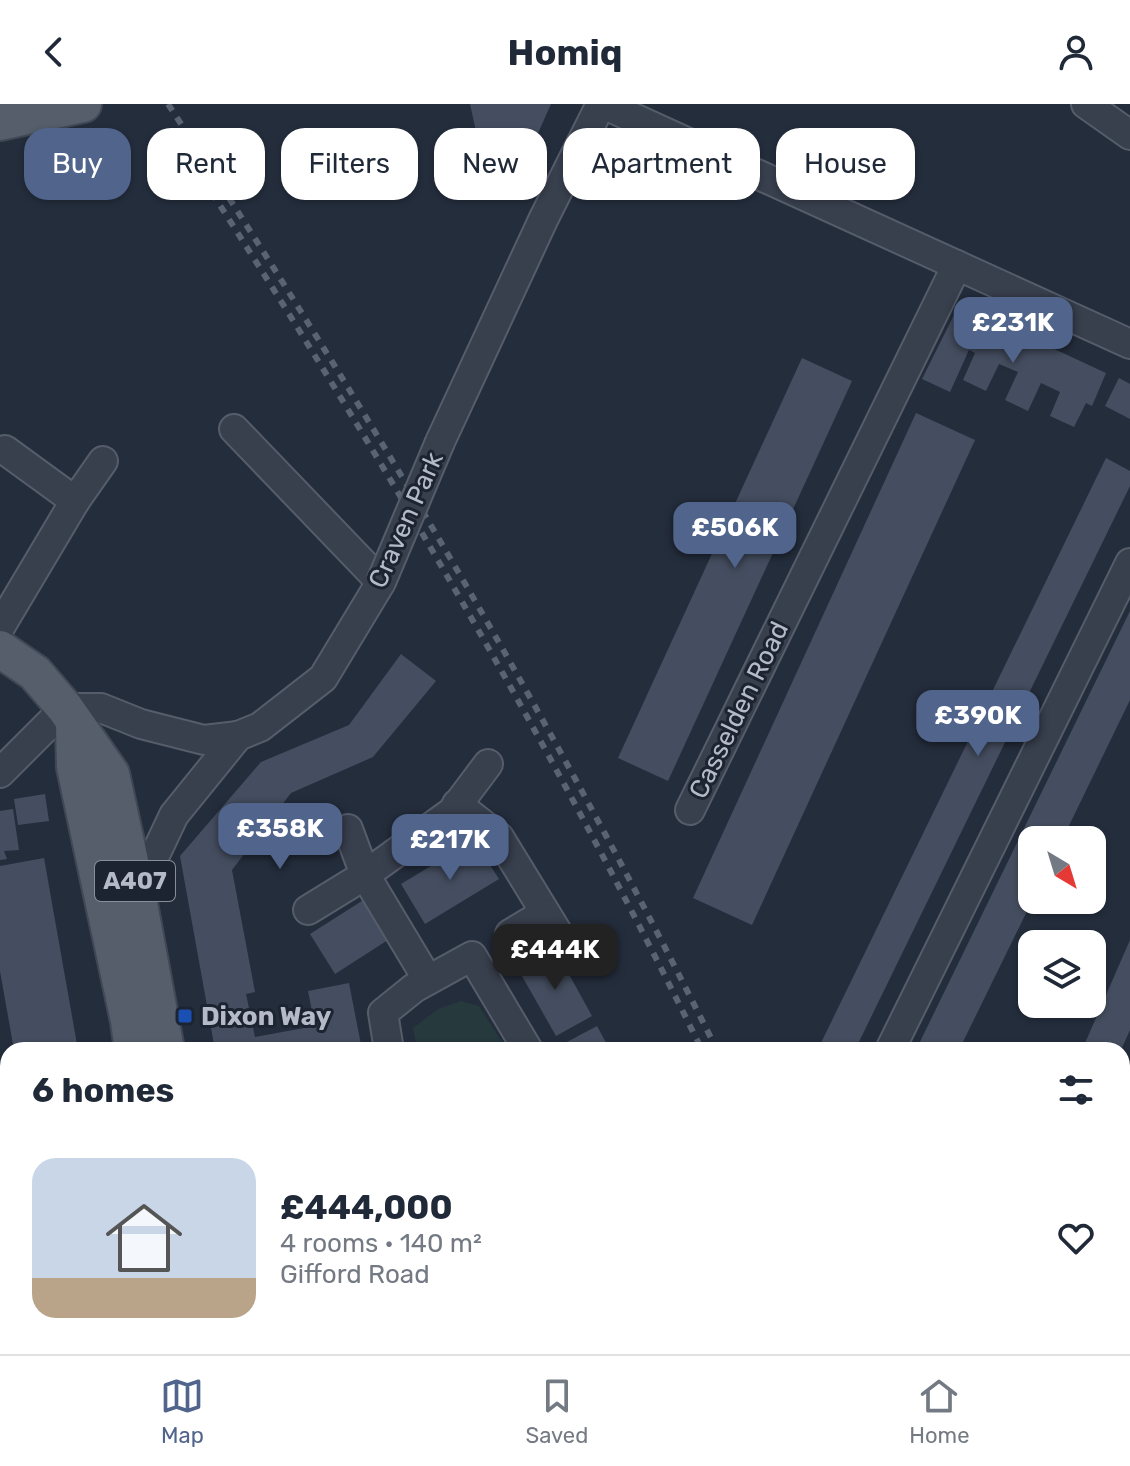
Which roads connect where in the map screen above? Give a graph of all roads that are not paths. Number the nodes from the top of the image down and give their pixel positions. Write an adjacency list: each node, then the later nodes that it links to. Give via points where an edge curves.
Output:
1 (602, 104): 6 (street); 13 (street, Craven Park, bridge, via 440,442)
2 (1086, 104): 5 (street)
3 (80, 105): 4 (main road)
4 (0, 122)
5 (1130, 135)
6 (957, 265): 7 (street); 21 (street, Casselden Road)
7 (1130, 344)
8 (234, 429): 13 (street)
9 (5, 450): 11 (street)
10 (103, 461): 11 (street)
11 (75, 501): 14 (street)
12 (1130, 563): 32 (street)
13 (381, 582): 17 (street, Craven Park, via 323,678 260,727)
14 (0, 627)
15 (0, 649): 16 (main road, A407, via 35,673)
16 (70, 716): 17 (street, Craven Park, via 101,708 204,740); 19 (street); 24 (main road, A407, via 111,774); 28 (main road, A407, via 75,767)
17 (238, 736): 24 (street, via 174,815)
18 (488, 764): 20 (street)
19 (0, 773)
20 (457, 804): 23 (street); 26 (street, via 499,837 552,924)
21 (690, 810)
22 (348, 829): 23 (street)
23 (365, 875): 25 (street); 27 (street)
24 (137, 893): 29 (main road, A407)
25 (308, 910)
26 (510, 934)
27 (421, 984): 30 (street, via 383,1013); 31 (street, via 472,956)
28 (132, 1042)
29 (165, 1042)
30 (388, 1042)
31 (523, 1042)
32 (894, 1042)

